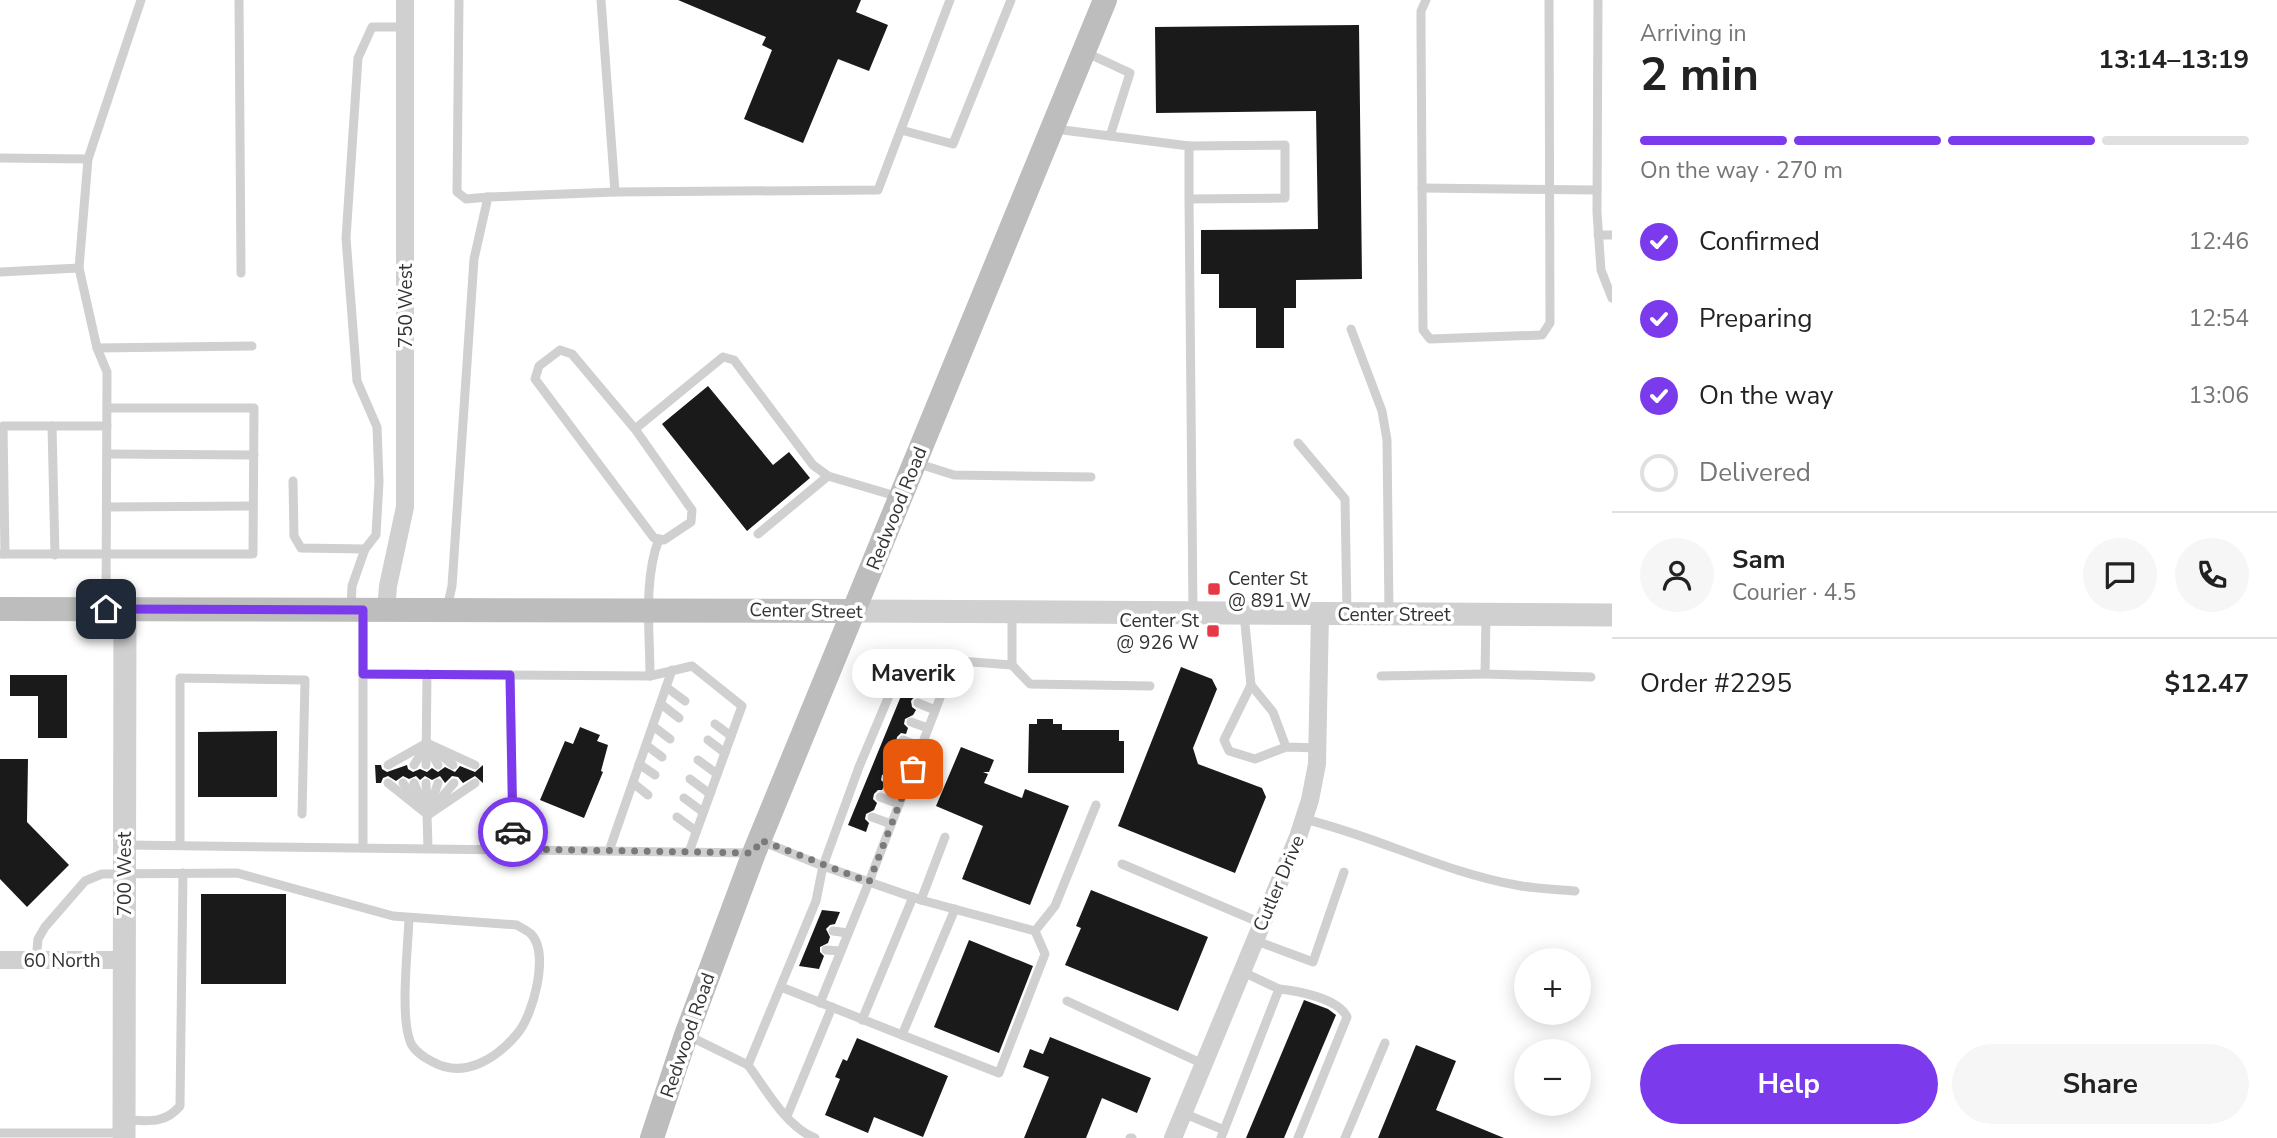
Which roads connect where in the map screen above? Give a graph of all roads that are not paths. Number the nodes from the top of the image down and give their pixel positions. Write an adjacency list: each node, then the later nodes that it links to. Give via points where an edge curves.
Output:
1 (141, 0): 19 (lane)
2 (239, 0): 30 (lane)
3 (405, 0): 12 (street, 750 West)
4 (459, 0): 24 (lane, via 457,192 466,199)
5 (601, 0): 23 (lane)
6 (950, 0): 15 (lane)
7 (1011, 0): 15 (lane, via 953,144)
8 (1105, 0): 13 (main road, Redwood Road)
9 (1426, 0): 20 (lane, via 1421,11)
10 (1549, 0): 21 (lane)
11 (1598, 0): 22 (lane)
12 (405, 27): 51 (lane, via 372,27 358,58 346,238 356,381 377,426 379,482 376,535); 58 (street, 750 West, via 405,507 388,586)
13 (1083, 51): 14 (main road, Redwood Road); 16 (lane, via 1130,74)
14 (1051, 129): 16 (lane); 42 (main road, Redwood Road)
15 (901, 130): 23 (lane, via 878,190)
16 (1110, 136): 17 (lane)
17 (1189, 146): 25 (lane); 25 (lane, via 1285,145 1285,198)
18 (0, 158): 19 (lane)
19 (88, 159): 28 (lane)
20 (1422, 188): 21 (lane); 21 (lane, via 1423,330 1430,338 1542,335 1550,323)
21 (1550, 190): 22 (lane)
22 (1597, 190): 27 (lane)
23 (615, 192): 24 (lane)
24 (488, 197): 59 (lane, via 474,259)
25 (1189, 199): 62 (lane)
26 (1612, 234): 27 (lane)
27 (1598, 235): 31 (lane, via 1601,270)
28 (79, 268): 29 (lane); 34 (lane)
29 (0, 272)
30 (241, 273)
31 (1612, 298)
32 (1352, 329): 66 (lane, via 1382,411 1387,440)
33 (252, 346): 34 (lane)
34 (97, 348): 35 (lane, via 107,372)
35 (107, 408): 37 (lane); 41 (lane, via 254,408)
36 (52, 426): 37 (lane); 52 (lane, via 3,426); 54 (lane)
37 (107, 426): 40 (lane)
38 (635, 429): 43 (lane, via 723,357 734,360 813,465); 50 (lane, via 692,510 691,522); 50 (lane, via 572,354 560,350 539,366 535,379)
39 (1298, 443): 65 (lane, via 1345,499)
40 (107, 454): 41 (lane); 47 (lane)
41 (254, 455): 48 (lane)
42 (915, 463): 44 (lane, via 954,475); 46 (main road, Redwood Road)
43 (828, 476): 46 (lane); 49 (lane)
44 (1091, 477)
45 (293, 481): 51 (lane, via 294,536 301,548)
46 (900, 497): 60 (main road, Redwood Road)
47 (107, 506): 48 (lane); 53 (lane)
48 (253, 506): 53 (lane, via 253,554)
49 (758, 534)
50 (659, 539): 57 (lane, via 653,555)
51 (365, 549): 58 (lane, via 352,586)
52 (3, 554): 54 (lane)
53 (108, 554): 54 (lane); 56 (lane)
54 (55, 555)
55 (0, 609): 56 (main road, Center Street)
56 (115, 609): 58 (main road, Center Street); 153 (street, 700 West)
57 (650, 609): 59 (main road, Center Street); 60 (main road, Center Street); 76 (lane)
58 (367, 610): 59 (main road, Center Street); 72 (lane)
59 (447, 610)
60 (853, 611): 61 (street, Center Street); 155 (main road, Redwood Road)
61 (1012, 612): 62 (street, Center Street); 70 (lane)
62 (1192, 613): 63 (street, Center Street)
63 (1244, 613): 64 (street, Center Street); 79 (lane)
64 (1320, 614): 65 (street, Center Street); 105 (street, Cutler Drive)
65 (1347, 614): 66 (street, Center Street)
66 (1389, 614): 67 (street, Center Street)
67 (1486, 614): 68 (street, Center Street); 74 (lane)
68 (1612, 615)
69 (944, 660): 70 (lane); 82 (lane, via 919,658 899,672); 87 (lane)
70 (1012, 665): 80 (lane, via 1030,684)
71 (672, 670): 76 (lane); 81 (lane); 97 (lane, via 692,666 742,706)
72 (363, 674): 73 (lane); 156 (lane)
73 (427, 674): 75 (lane); 101 (lane)
74 (1485, 674): 77 (lane); 78 (lane)
75 (510, 675): 76 (lane); 158 (lane)
76 (650, 676)
77 (1381, 676)
78 (1591, 677)
79 (1251, 685): 104 (lane, via 1273,712); 104 (lane, via 1224,740 1229,751 1255,759)
80 (1150, 686)
81 (666, 687): 84 (lane); 86 (lane)
82 (890, 692): 83 (lane); 88 (lane)
83 (901, 696)
84 (685, 701)
85 (918, 703): 87 (lane)
86 (661, 704): 90 (lane); 93 (lane)
87 (935, 710): 95 (lane)
88 (882, 712): 89 (lane); 94 (lane)
89 (893, 716)
90 (679, 718)
91 (911, 722): 95 (lane)
92 (715, 724): 97 (lane)
93 (653, 726): 98 (lane); 102 (lane)
94 (874, 729): 96 (lane); 106 (lane)
95 (928, 729): 103 (lane)
96 (886, 734)
97 (731, 736): 107 (lane)
98 (670, 739)
99 (708, 740): 107 (lane)
100 (903, 740): 103 (lane)
101 (427, 743): 113 (lane); 114 (lane); 115 (lane); 116 (lane); 117 (lane); 118 (lane); 119 (lane)
102 (646, 745): 109 (lane); 112 (lane)
103 (921, 747): 121 (lane)
104 (1286, 747): 105 (lane)
105 (1318, 748): 149 (street, Cutler Drive)
106 (865, 751): 108 (lane); 120 (lane)
107 (725, 753): 123 (lane)
108 (877, 755)
109 (662, 757)
110 (698, 760): 123 (lane)
111 (894, 762): 121 (lane)
112 (639, 764): 124 (lane); 134 (lane)
113 (388, 765)
114 (403, 765)
115 (414, 765)
116 (426, 765)
117 (438, 765)
118 (453, 765)
119 (470, 765)
120 (859, 767): 122 (lane); 136 (lane)
121 (913, 769): 135 (lane)
122 (870, 772)
123 (717, 774): 138 (lane)
124 (655, 775)
125 (887, 778): 135 (lane)
126 (690, 779): 138 (lane)
127 (388, 783): 146 (lane)
128 (403, 783): 146 (lane)
129 (414, 783): 146 (lane)
130 (426, 783): 146 (lane)
131 (438, 783): 146 (lane)
132 (454, 783): 146 (lane)
133 (470, 783): 146 (lane)
134 (633, 783): 139 (lane); 159 (lane)
135 (906, 785): 142 (lane)
136 (852, 787): 137 (lane); 162 (lane, via 849,808)
137 (862, 790)
138 (710, 794): 144 (lane)
139 (648, 795)
140 (684, 797): 144 (lane)
141 (880, 797): 142 (lane)
142 (899, 804): 150 (lane)
143 (1096, 805): 172 (lane, via 1055,906)
144 (703, 812): 151 (lane)
145 (302, 814): 154 (lane, via 305,680 180,678)
146 (428, 815): 157 (lane)
147 (677, 817): 151 (lane)
148 (872, 817): 150 (lane)
149 (1304, 819): 167 (lane, via 1516,885); 173 (street, Cutler Drive)
150 (891, 824): 166 (lane)
151 (696, 831): 160 (lane)
152 (945, 837): 168 (lane)
153 (124, 845): 154 (lane); 165 (street, 700 West)
154 (180, 845): 156 (lane)
155 (757, 846): 160 (lane); 162 (lane); 187 (main road, Redwood Road)
156 (363, 848): 157 (lane)
157 (428, 848): 158 (lane)
158 (513, 849): 159 (lane)
159 (609, 851): 160 (lane)
160 (689, 852)
161 (1122, 863): 173 (lane)
162 (823, 866): 166 (lane); 181 (lane, via 809,930)
163 (1344, 872): 173 (lane, via 1313,962)
164 (183, 873): 165 (lane); 170 (lane, via 237,873 356,908); 194 (lane, via 180,1106 172,1116)
165 (124, 874): 178 (lane, via 102,874 85,881 38,939); 179 (street, 700 West)
166 (869, 882): 168 (lane); 174 (lane)
167 (1575, 891)
168 (917, 898): 169 (lane); 186 (lane)
169 (955, 909): 172 (lane); 188 (lane)
170 (409, 918): 170 (lane, via 517,925 532,935 540,969 533,1001 519,1033 491,1058 464,1069 445,1069 410,1043 405,1014)
171 (833, 931): 174 (lane)
172 (1035, 931): 188 (lane, via 1045,954 999,1073)
173 (1258, 931): 180 (street, Cutler Drive)
174 (848, 933): 176 (lane)
175 (826, 950): 176 (lane)
176 (841, 951): 184 (lane)
177 (0, 960): 178 (street, 60 North)
178 (36, 960): 179 (street, 60 North)
179 (124, 960): 194 (street, 700 West)
180 (1241, 971): 182 (lane); 190 (street, Cutler Drive)
181 (781, 987): 184 (lane); 191 (lane)
182 (1279, 989): 196 (lane); 200 (lane, via 1322,999 1344,1010 1347,1017)
183 (1066, 1001): 190 (lane)
184 (820, 1003): 185 (lane)
185 (831, 1007): 186 (lane); 193 (lane)
186 (862, 1020): 188 (lane)
187 (686, 1035): 191 (lane); 197 (main road, Redwood Road)
188 (901, 1035)
189 (1385, 1043): 201 (lane)
190 (1203, 1064): 192 (street, Cutler Drive)
191 (747, 1065): 193 (lane)
192 (1183, 1113): 196 (lane); 199 (street, Cutler Drive)
193 (787, 1116): 198 (lane, via 804,1134)
194 (124, 1130): 195 (lane)
195 (0, 1133)
196 (1223, 1134)
197 (652, 1138)
198 (815, 1138)
199 (1173, 1138)
200 (1298, 1138)
201 (1345, 1138)

